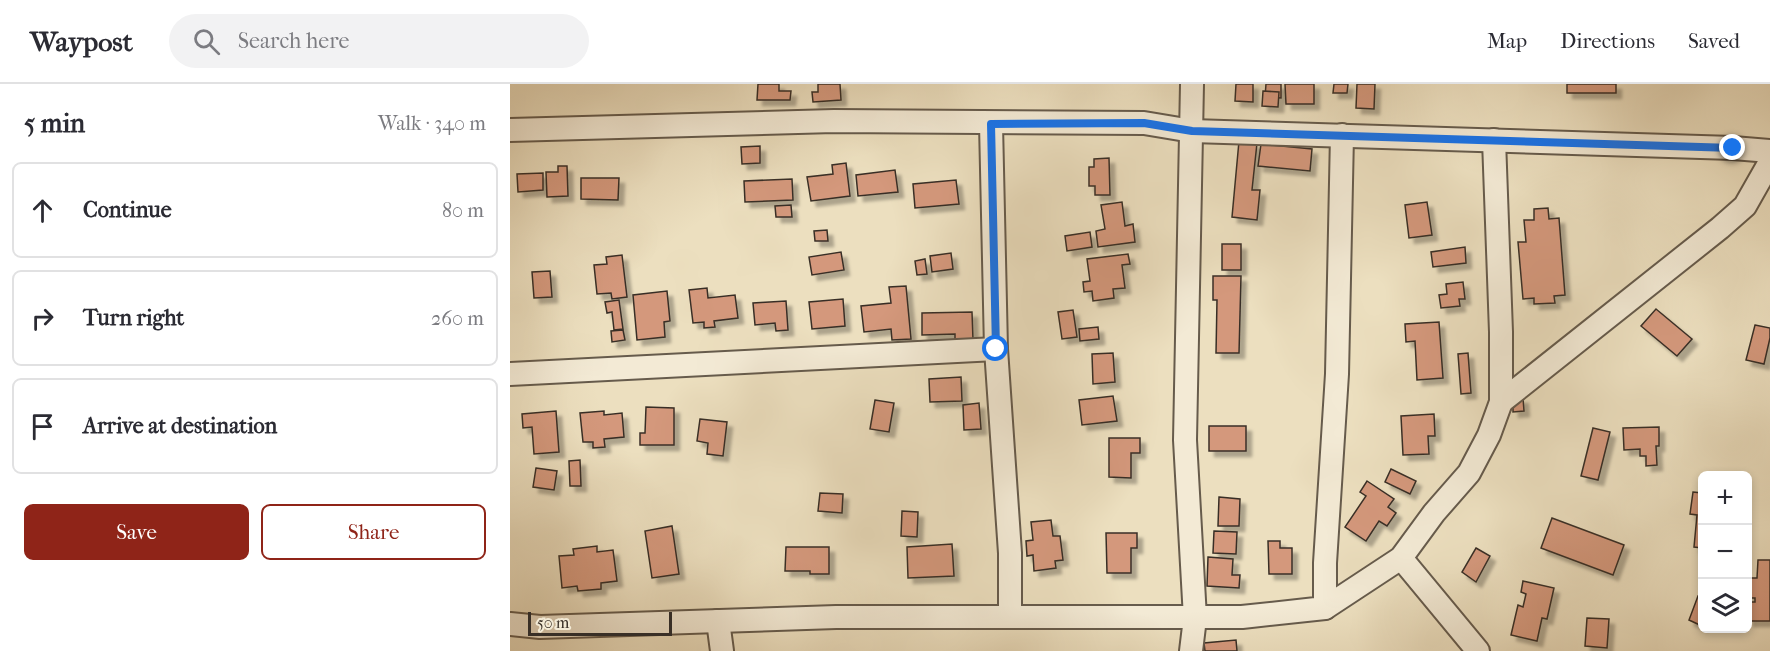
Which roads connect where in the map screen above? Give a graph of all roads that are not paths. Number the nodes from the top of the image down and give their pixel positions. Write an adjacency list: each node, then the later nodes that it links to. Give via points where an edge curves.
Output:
1 (1192, 84): 4 (street)
2 (991, 124): 3 (street, via 834,122); 4 (street, via 1144,123); 9 (street)
3 (510, 130)
4 (1192, 131): 5 (street); 15 (street, via 1185,440)
5 (1342, 135): 6 (street); 13 (street, via 1337,374)
6 (1494, 141): 7 (street); 11 (street)
7 (1770, 152)
8 (1770, 162): 11 (street, via 1745,206)
9 (996, 349): 10 (street); 14 (street, via 1010,553)
10 (510, 374)
11 (1501, 402): 12 (street, via 1490,435 1469,473)
12 (1401, 558): 13 (street); 20 (street)
13 (1325, 608): 15 (street, via 1261,616)
14 (1010, 617): 15 (street); 16 (street)
15 (1195, 618): 19 (street)
16 (718, 621): 17 (street, via 540,627); 18 (street)
17 (510, 624)
18 (722, 651)
19 (1191, 651)
20 (1478, 651)

